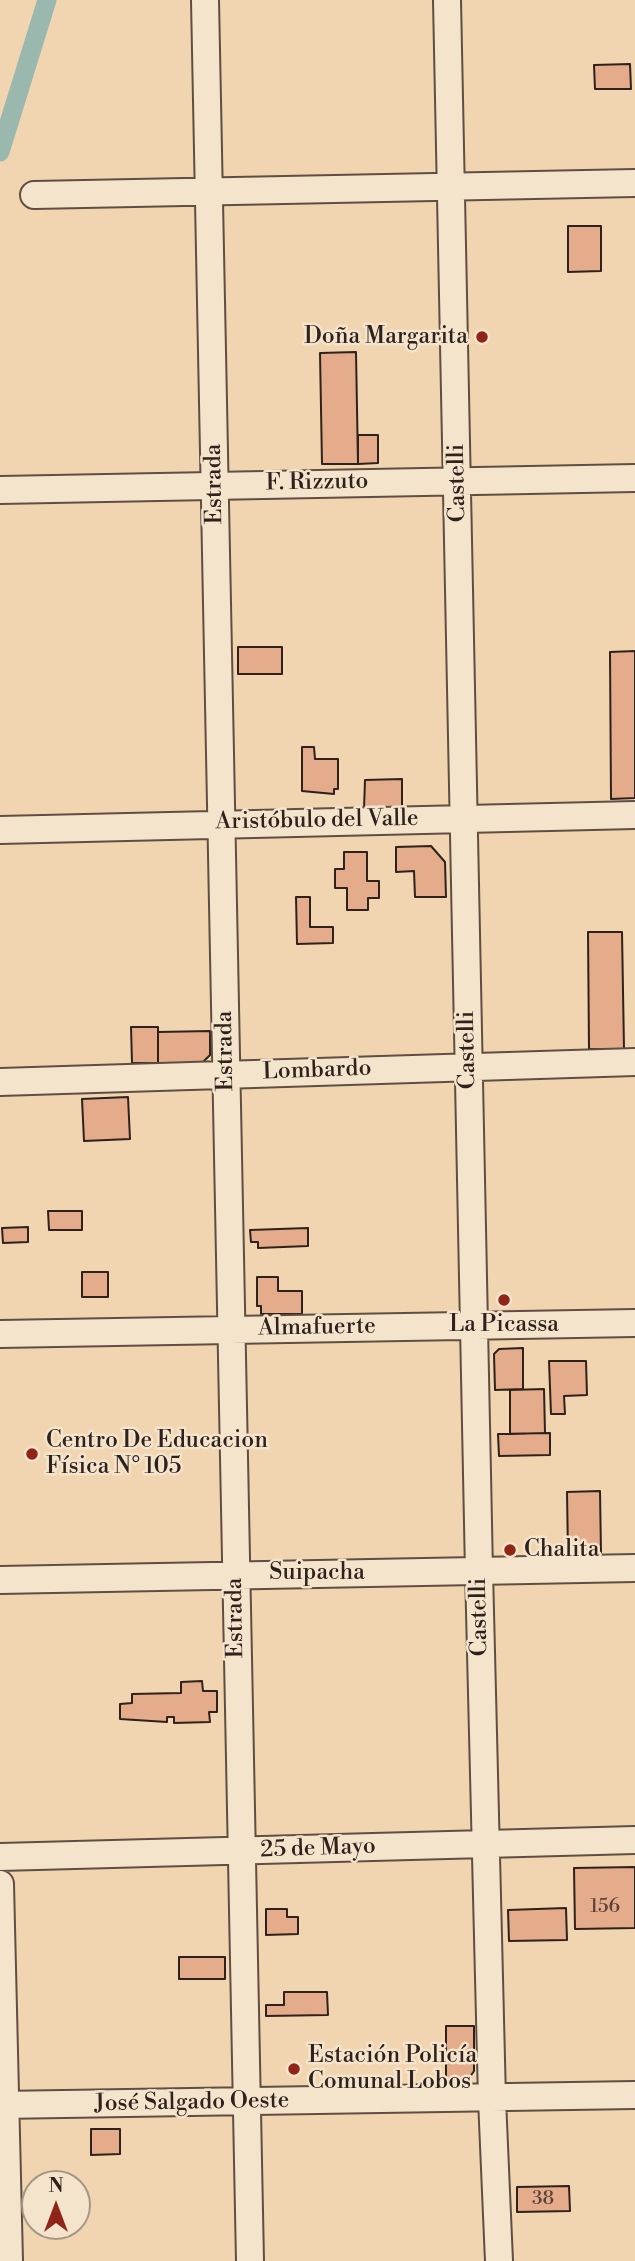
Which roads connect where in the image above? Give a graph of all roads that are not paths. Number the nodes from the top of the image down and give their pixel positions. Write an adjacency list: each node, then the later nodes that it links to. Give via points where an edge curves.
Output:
1 (205, 0): 5 (street, Estrada)
2 (447, 0): 4 (street, Castelli)
3 (635, 183): 4 (street)
4 (451, 185): 5 (street); 8 (street, Castelli)
5 (208, 189): 6 (street); 9 (street, Estrada)
6 (34, 195)
7 (635, 478): 8 (street, F. Rizzuto)
8 (459, 481): 9 (street, F. Rizzuto); 12 (street, Castelli)
9 (215, 484): 10 (street, F. Rizzuto); 13 (street, Estrada)
10 (0, 489)
11 (635, 815): 12 (street, Aristóbulo del Valle)
12 (463, 817): 13 (street, Aristóbulo del Valle); 16 (street, Castelli)
13 (221, 823): 14 (street, Aristóbulo del Valle); 17 (street, Estrada)
14 (0, 830)
15 (635, 1062): 16 (street, Lombardo)
16 (468, 1067): 17 (street, Lombardo); 20 (street, Castelli)
17 (227, 1073): 18 (street, Lombardo); 21 (street, Estrada)
18 (0, 1083)
19 (635, 1323): 20 (street, Almafuerte)
20 (474, 1325): 21 (street, Almafuerte); 24 (street, Castelli)
21 (232, 1330): 22 (street, Almafuerte); 25 (street, Estrada)
22 (0, 1334)
23 (635, 1568): 24 (street, Suipacha)
24 (479, 1572): 25 (street, Suipacha); 28 (street, Castelli)
25 (235, 1574): 26 (street, Suipacha); 29 (street, Estrada)
26 (0, 1580)
27 (635, 1840): 28 (street, 25 de Mayo)
28 (485, 1844): 29 (street, 25 de Mayo); 33 (street, Castelli)
29 (242, 1851): 30 (street, 25 de Mayo); 34 (street, Estrada)
30 (0, 1857)
31 (0, 1884): 35 (street)
32 (635, 2095): 33 (street, José Salgado Oeste)
33 (492, 2099): 34 (street, José Salgado Oeste); 38 (street, Castelli)
34 (246, 2102): 35 (street, José Salgado Oeste); 37 (street, Estrada)
35 (4, 2105): 36 (street)
36 (9, 2261)
37 (250, 2261)
38 (499, 2261)

